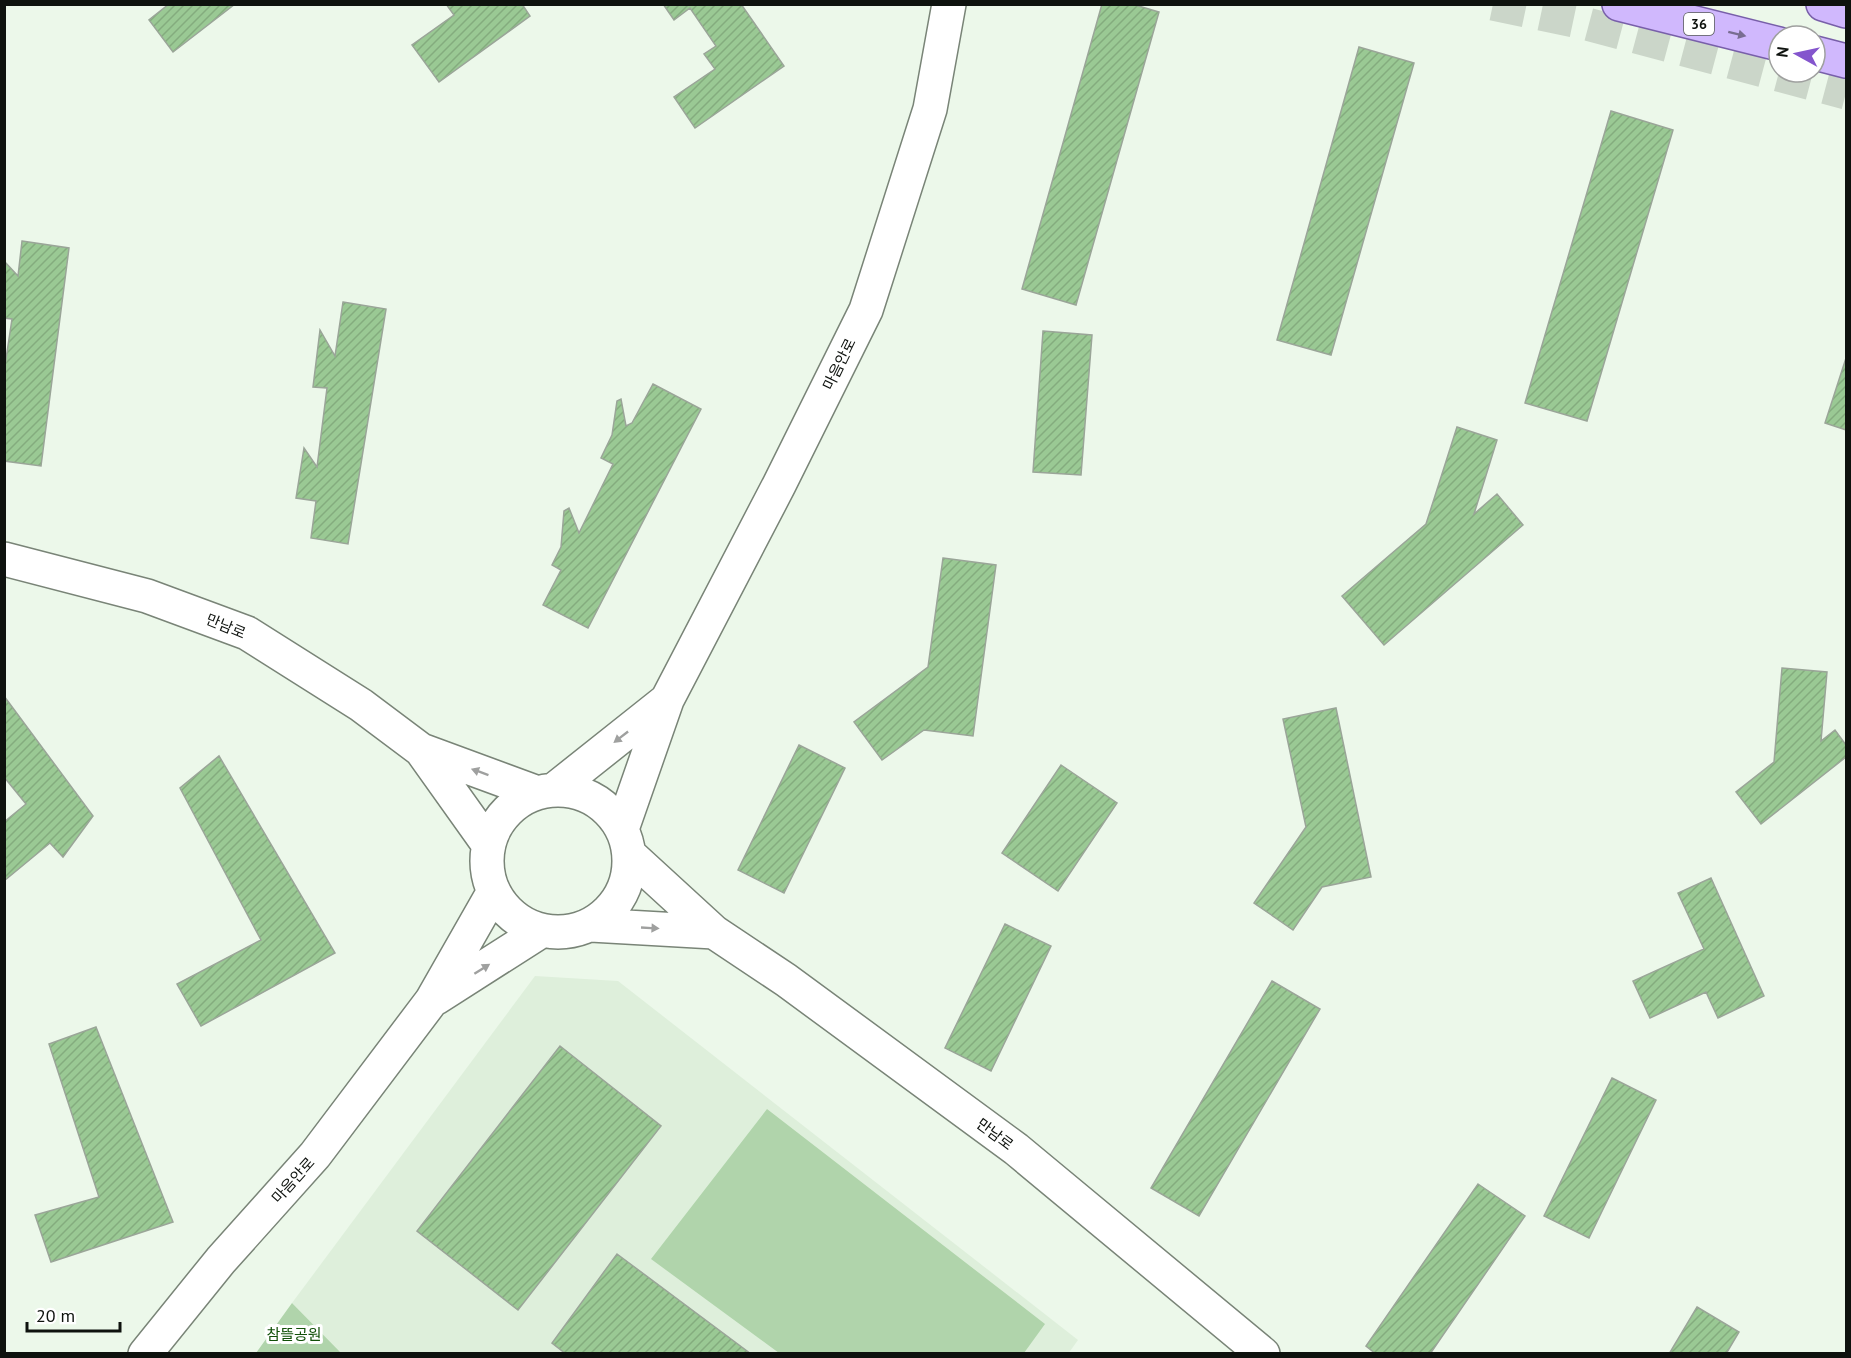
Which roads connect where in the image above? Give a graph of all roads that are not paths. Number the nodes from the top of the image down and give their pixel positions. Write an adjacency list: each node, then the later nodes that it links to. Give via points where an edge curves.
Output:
1 (949, 4): 9 (street, 마음안로, via 930,109 866,310)
2 (1619, 4): 5 (main road, 36, one-way to 5)
3 (1823, 4): 4 (main road)
4 (1846, 11)
5 (1767, 41)
6 (1827, 56): 7 (main road)
7 (1846, 61)
8 (4, 559): 10 (street, 만남로, via 147,596 247,633 361,705)
9 (667, 700): 11 (street, one-way to 11); 12 (street, 마음안로)
10 (421, 750): 11 (street, one-way to 10); 13 (street)
11 (545, 790): 12 (street, via 583,793 606,807); 13 (street, via 514,804 497,822)
12 (626, 842): 15 (street, via 626,883 613,907); 17 (street, 만남로)
13 (488, 844): 14 (street)
14 (493, 892): 16 (street, via 513,917); 18 (street)
15 (591, 925): 16 (street, via 567,933); 17 (street, one-way to 17)
16 (541, 931): 18 (street, one-way to 16)
17 (714, 932): 20 (street, 만남로, via 786,980 1016,1149)
18 (432, 1000): 19 (street, 마음안로, via 315,1155)
19 (145, 1353)
20 (1263, 1353)

